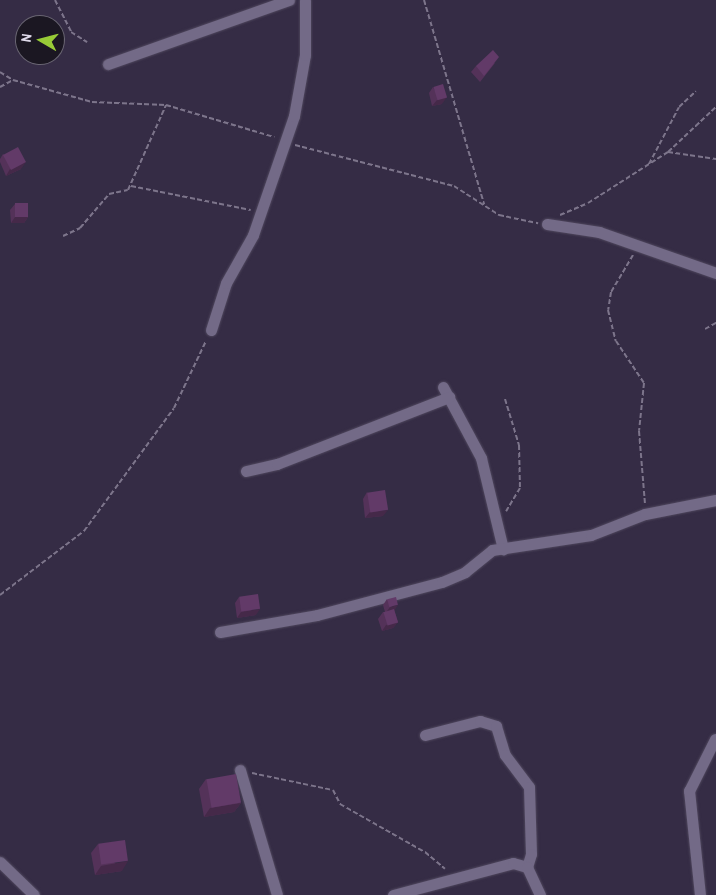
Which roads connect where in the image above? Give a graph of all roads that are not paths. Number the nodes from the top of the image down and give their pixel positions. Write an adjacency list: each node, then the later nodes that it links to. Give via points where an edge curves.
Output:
1 (289, 0): 3 (street)
2 (305, 0): 6 (street, via 302,74 286,141 253,235 226,283)
3 (108, 64)
4 (547, 224): 5 (street, via 640,244)
5 (716, 273)
6 (211, 330)
7 (442, 386): 8 (street)
8 (449, 397): 9 (street, via 277,464); 11 (street, via 481,458)
9 (246, 471)
10 (716, 500): 11 (street, via 645,514 592,535)
11 (503, 549): 12 (street, via 487,553 466,572 442,582 317,615)
12 (220, 632)
13 (425, 735): 17 (street, via 480,720 496,726 505,755 529,787 532,854)
14 (715, 739): 22 (street, via 689,791)
15 (240, 770): 19 (street)
16 (0, 862): 18 (street)
17 (526, 867): 20 (street, via 508,864 452,876); 21 (street)
18 (34, 895)
19 (277, 895)
20 (393, 895)
21 (540, 895)
22 (700, 895)

